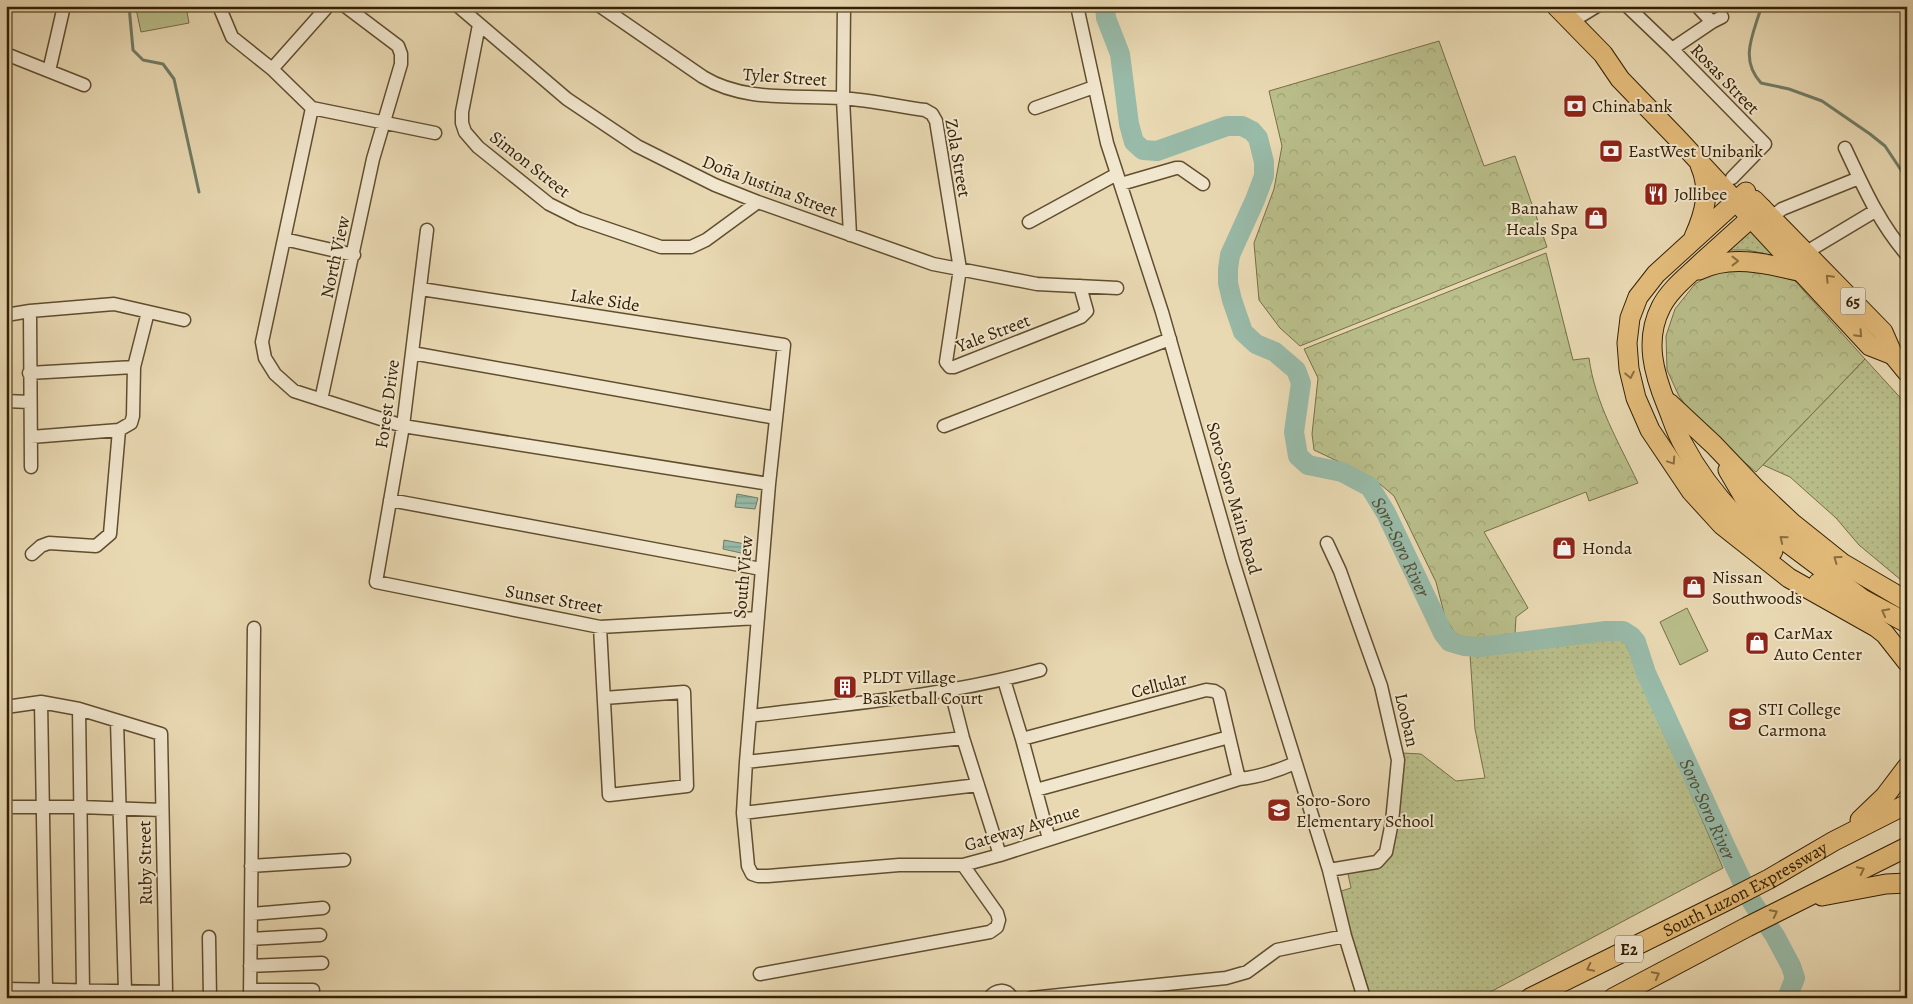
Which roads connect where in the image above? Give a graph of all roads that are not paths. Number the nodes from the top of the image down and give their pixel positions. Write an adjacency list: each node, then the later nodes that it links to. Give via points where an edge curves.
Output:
1 (64, 6): 19 (street)
2 (219, 6): 18 (street, via 232,37)
3 (328, 6): 18 (street)
4 (345, 6): 25 (street, North View, via 398,46 401,54)
5 (458, 6): 14 (street, Doña Justina Street)
6 (844, 6): 22 (street)
7 (1077, 6): 21 (street, Soro-Soro Main Road)
8 (1556, 6): 13 (highway, 65)
9 (1597, 6): 13 (street)
10 (1627, 6): 15 (street, Rosas Street)
11 (1697, 6): 15 (street, via 1717,19)
12 (606, 7): 22 (street, Tyler Street, via 703,77 725,88 748,94)
13 (1571, 22): 17 (highway, 65)
14 (479, 25): 34 (street, Doña Justina Street, via 552,88 620,135 699,178); 34 (street, Simon Street, via 463,102 462,123 478,147 553,207 650,244 685,247 706,240)
15 (1672, 49): 29 (street, Rosas Street, via 1765,144)
16 (6, 54): 19 (street)
17 (1603, 54): 28 (highway, 65, via 1620,79); 29 (highway, 65, via 1629,70)
18 (272, 70): 23 (street)
19 (49, 71): 20 (street)
20 (84, 86)
21 (1094, 87): 24 (street); 31 (street, Soro-Soro Main Road)
22 (843, 98): 39 (street); 45 (street, Zola Street, via 925,110 932,114 936,121)
23 (312, 108): 25 (street); 40 (street)
24 (1035, 108)
25 (384, 122): 26 (street); 43 (street, North View, via 373,159)
26 (435, 133)
27 (1845, 148): 30 (street)
28 (1699, 162): 33 (highway, 65); 41 (highway, via 1706,196)
29 (1732, 178): 33 (highway, 65)
30 (1859, 178): 35 (street); 36 (street)
31 (1119, 179): 32 (street, via 1180,168); 37 (street); 55 (street, Soro-Soro Main Road)
32 (1202, 184)
33 (1741, 197): 36 (highway, 65); 41 (highway)
34 (758, 202): 39 (street, Doña Justina Street)
35 (1875, 211): 42 (street); 44 (street, via 1890,236)
36 (1761, 215): 42 (highway, 65); 46 (highway, 65); 47 (highway)
37 (1028, 222)
38 (427, 230): 50 (street, Forest Drive)
39 (850, 235): 45 (street, Doña Justina Street, via 920,260)
40 (284, 240): 43 (street); 63 (street, via 262,342 265,358 275,374 294,391)
41 (1693, 241): 85 (highway, one-way to 85, via 1643,288 1628,327 1629,369 1640,411 1691,491 1732,534 1789,578)
42 (1805, 253): 58 (highway, 65, one-way to 42, via 1883,332)
43 (354, 255): 63 (street, North View)
44 (1907, 255)
45 (960, 270): 48 (street, Doña Justina Street, via 1037,284); 48 (street, Yale Street, via 946,362 950,367 1082,317 1087,311)
46 (1802, 272): 47 (highway, one-way to 46, via 1716,263 1731,261); 58 (highway, 65, one-way to 58, via 1870,346)
47 (1689, 274): 62 (highway, via 1670,293 1658,314 1653,337 1655,376)
48 (1080, 286): 49 (street, Doña Justina Street)
49 (1118, 288)
50 (421, 289): 56 (street, Lake Side); 57 (street, Forest Drive)
51 (30, 311): 52 (street, via 114,304); 53 (street); 61 (street)
52 (148, 312): 54 (street); 59 (street)
53 (6, 315)
54 (184, 320)
55 (1170, 339): 68 (street); 101 (street, Soro-Soro Main Road)
56 (784, 345): 66 (street, South View)
57 (412, 353): 66 (street); 67 (street, Forest Drive)
58 (1892, 355): 60 (highway, 65)
59 (134, 367): 61 (street); 69 (street, via 133,416 131,423)
60 (1907, 372)
61 (29, 373): 65 (street)
62 (1664, 398): 71 (highway); 79 (highway, via 1682,444 1739,521 1800,572 1831,589)
63 (321, 400): 67 (street)
64 (6, 401): 65 (street)
65 (29, 402): 70 (street)
66 (776, 418): 73 (street, South View)
67 (403, 426): 73 (street); 74 (street, Forest Drive)
68 (944, 426)
69 (119, 430): 70 (street); 76 (street, via 110,534 96,546 49,543)
70 (31, 437): 72 (street)
71 (1714, 445): 79 (highway, one-way to 71, via 1781,538 1755,513); 80 (highway, one-way to 71, via 1842,563 1792,523)
72 (31, 467)
73 (768, 484): 77 (street, South View)
74 (390, 500): 77 (street); 78 (street, Forest Drive)
75 (1327, 543): 120 (street, Looban, via 1382,686 1398,760 1386,852 1376,862)
76 (32, 554)
77 (761, 569): 81 (street, South View)
78 (376, 582): 83 (street, Sunset Street)
79 (1864, 600): 82 (highway, one-way to 79)
80 (1907, 601)
81 (758, 618): 83 (street, Sunset Street); 95 (street, South View)
82 (1907, 623)
83 (600, 627): 91 (street)
84 (254, 628): 119 (street)
85 (1885, 634): 86 (highway); 87 (highway)
86 (1907, 642)
87 (1907, 662)
88 (1040, 670): 89 (street)
89 (1004, 680): 90 (street); 99 (street)
90 (951, 691): 95 (street); 98 (street)
91 (604, 698): 91 (street, via 609,795 687,786 684,692)
92 (41, 702): 93 (street); 94 (street); 109 (street)
93 (6, 707)
94 (79, 710): 96 (street); 108 (street)
95 (750, 716): 100 (street, South View)
96 (118, 721): 110 (street); 111 (street, Ruby Street, via 161,734)
97 (1229, 737): 99 (street, Cellular, via 1218,694 1206,690); 103 (street, Cellular); 105 (street)
98 (963, 738): 100 (street); 104 (street)
99 (1022, 739): 105 (street)
100 (746, 762): 112 (street, South View)
101 (1295, 762): 103 (street, Gateway Avenue, via 1258,777); 120 (street, Soro-Soro Main Road)
102 (1907, 767): 114 (highway, via 1875,807)
103 (1239, 779): 113 (street, Gateway Avenue)
104 (978, 785): 112 (street); 116 (street)
105 (1036, 790): 113 (street)
106 (1907, 804): 114 (highway, South Luzon Expressway / E2)
107 (6, 807): 109 (street)
108 (80, 807): 109 (street); 110 (street); 134 (street)
109 (43, 808): 133 (street)
110 (120, 808): 111 (street); 136 (street)
111 (162, 810): 136 (street, Ruby Street, via 166,992)
112 (743, 813): 118 (street, Gateway Avenue, via 748,866 752,874 758,876 899,865)
113 (1049, 839): 116 (street, Gateway Avenue)
114 (1834, 841): 143 (highway, South Luzon Expressway / E2, one-way to 143, via 1769,879)
115 (1907, 847): 122 (highway, South Luzon Expressway / E2, one-way to 115)
116 (1000, 855): 118 (street, Gateway Avenue)
117 (344, 860): 119 (street)
118 (963, 865): 131 (street, via 997,913 997,927 990,932)
119 (251, 866): 124 (street)
120 (1329, 870): 126 (street, Soro-Soro Main Road)
121 (1907, 883): 122 (highway)
122 (1801, 900): 144 (highway, South Luzon Expressway / E2, one-way to 122)
123 (323, 908): 124 (street)
124 (252, 914): 128 (street)
125 (320, 935): 128 (street)
126 (1346, 936): 141 (street, via 1276,950 1247,972 1226,978); 142 (street, Soro-Soro Main Road)
127 (209, 937): 138 (street)
128 (251, 938): 130 (street)
129 (322, 963): 130 (street)
130 (250, 966): 137 (street)
131 (760, 974)
132 (6, 989): 133 (street)
133 (46, 989): 134 (street)
134 (83, 990): 136 (street)
135 (313, 990): 137 (street)
136 (125, 991)
137 (250, 994)
138 (210, 998)
139 (990, 998): 140 (street, via 993,993 1003,990)
140 (1012, 998)
141 (1031, 998)
142 (1364, 998)
143 (1530, 998)
144 (1613, 998)

